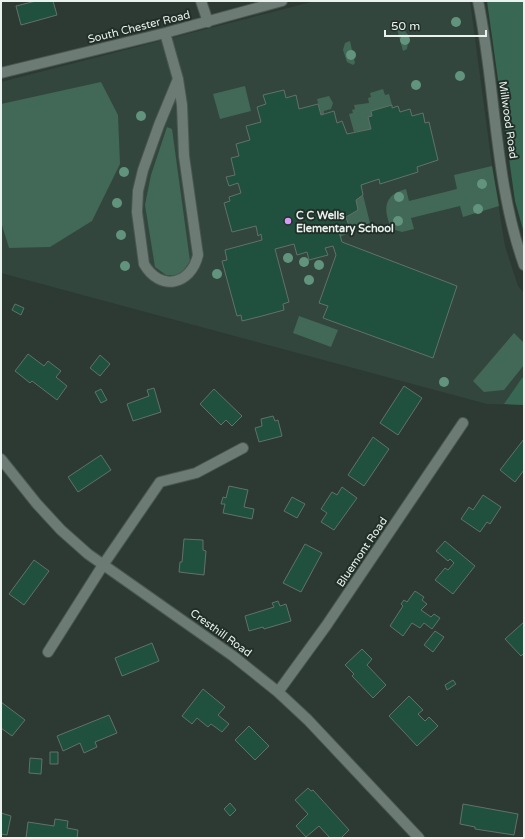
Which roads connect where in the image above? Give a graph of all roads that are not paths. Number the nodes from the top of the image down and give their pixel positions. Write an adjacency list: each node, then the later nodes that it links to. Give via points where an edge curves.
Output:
1 (201, 1): 4 (street)
2 (282, 1): 4 (street, South Chester Road)
3 (478, 1): 8 (street, Millwood Road, via 512,223)
4 (208, 22): 5 (street, South Chester Road)
5 (165, 33): 6 (street, South Chester Road); 7 (street)
6 (1, 73)
7 (178, 79): 7 (street, via 184,156 198,255 191,273 183,279 165,282 156,278 144,264 137,212 138,191 143,170)
8 (524, 265)
9 (463, 424): 14 (street, Bluemont Road, via 326,626)
10 (243, 448): 12 (street, via 196,473 160,482)
11 (1, 459): 12 (street, Cresthill Road, via 61,530)
12 (103, 565): 13 (street); 14 (street, Cresthill Road, via 233,656)
13 (48, 652)
14 (278, 692): 15 (street, Cresthill Road, via 308,720)
15 (418, 838)

